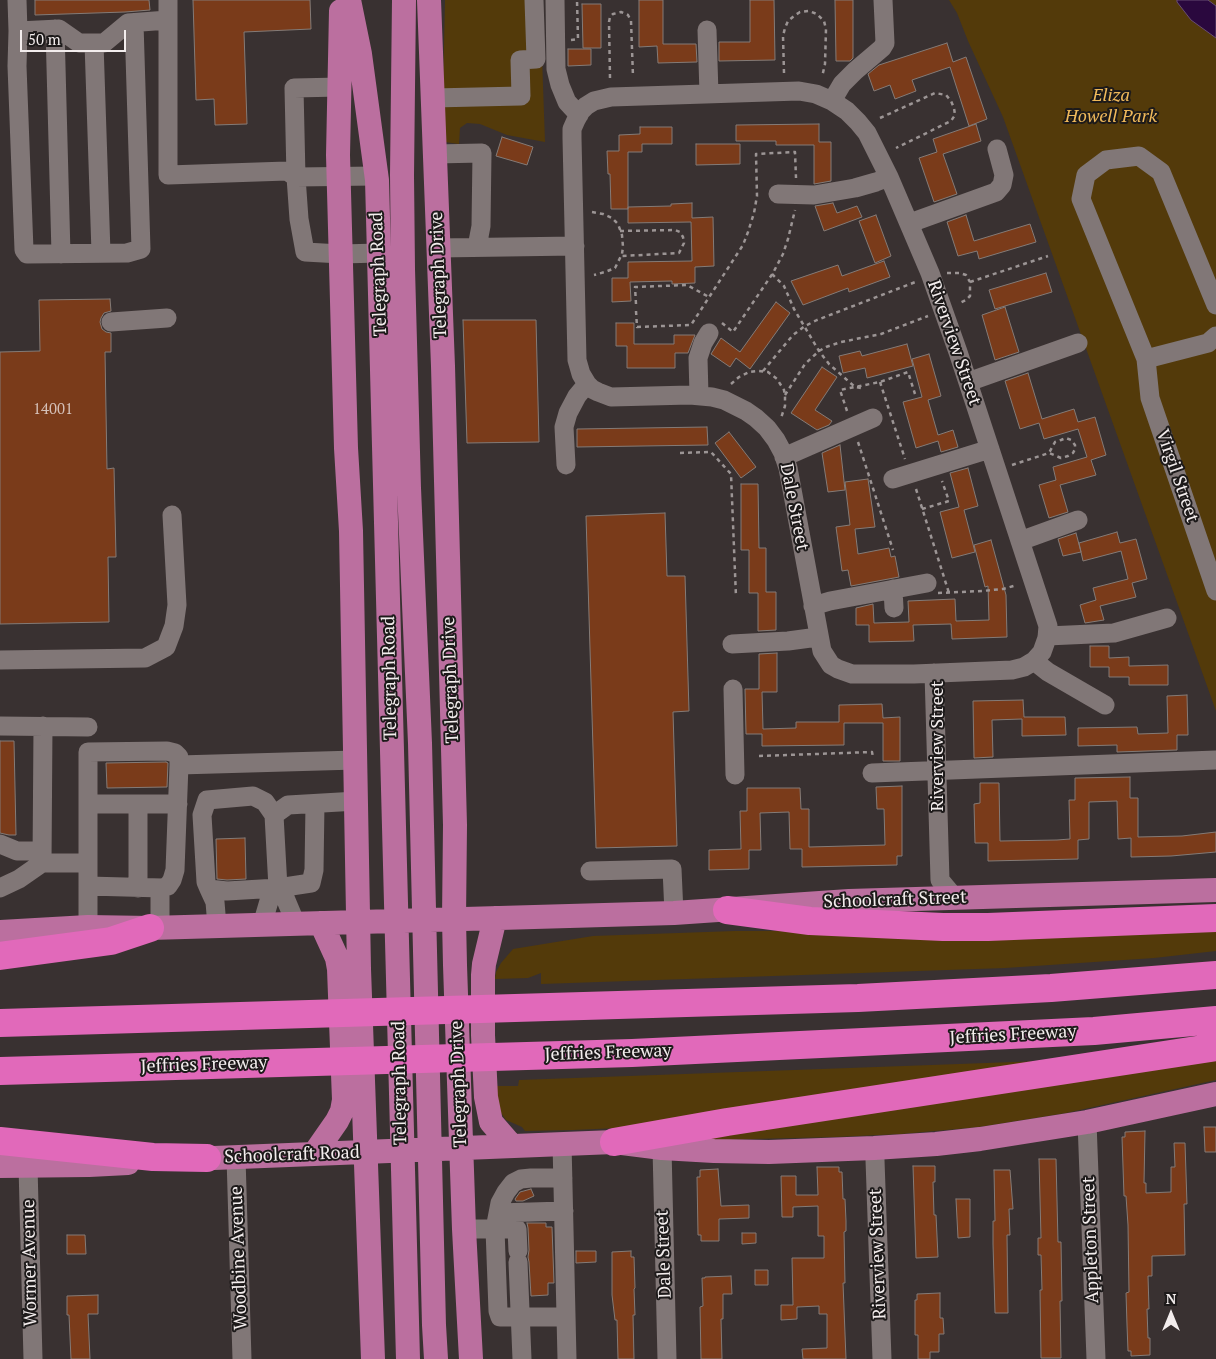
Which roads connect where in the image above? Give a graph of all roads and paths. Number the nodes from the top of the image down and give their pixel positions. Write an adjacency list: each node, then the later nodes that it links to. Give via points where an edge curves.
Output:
1 (16, 0): 15 (street)
2 (168, 0): 11 (street)
3 (341, 0): 22 (main road)
4 (349, 0): 32 (main road, Telegraph Road, via 360,54)
5 (404, 0): 190 (main road, Telegraph Road, via 403,269 420,743)
6 (429, 0): 24 (main road, Telegraph Drive)
7 (534, 0): 24 (street, via 536,59 520,60 521,96)
8 (555, 0): 26 (street, via 556,69 567,102)
9 (577, 0): 16 (path, via 578,40)
10 (883, 0): 25 (street, via 885,43 842,84)
11 (168, 20): 12 (street); 33 (street, via 168,175 287,171)
12 (134, 23): 17 (street, via 128,23 104,43); 44 (street, via 141,249 127,253)
13 (55, 29): 15 (street); 17 (street, via 79,43); 46 (street)
14 (707, 30): 23 (street)
15 (18, 31): 46 (street, via 24,250 27,254)
16 (570, 40)
17 (94, 43): 44 (street)
18 (784, 73): 20 (path, via 785,28 794,16 809,11 824,21 826,29)
19 (633, 77): 21 (path, via 631,21 621,12 613,14 609,22)
20 (822, 77)
21 (610, 78)
22 (340, 87): 31 (main road); 33 (street, via 294,88)
23 (709, 94): 25 (street, Riverview Street, via 799,91); 26 (street, Riverview Street, via 601,98)
24 (433, 98): 30 (main road, Telegraph Drive)
25 (832, 101): 34 (street, Riverview Street, via 847,111 867,133)
26 (579, 114): 41 (street, via 572,129)
27 (880, 118): 28 (path, via 935,93 946,95 951,101 955,116 951,121)
28 (896, 148)
29 (997, 149): 39 (street, via 1004,175 996,192)
30 (435, 154): 42 (street, via 482,153); 43 (main road, Telegraph Drive)
31 (339, 176): 32 (street); 33 (street); 47 (main road)
32 (376, 176): 45 (main road, Telegraph Road)
33 (296, 177): 47 (street, via 305,252)
34 (889, 177): 36 (street, via 855,188 814,195); 39 (street, Riverview Street)
35 (796, 181): 55 (path, via 795,152 756,154 757,196 748,232)
36 (778, 194)
37 (795, 206): 51 (path, via 783,254)
38 (592, 212): 40 (path, via 612,218)
39 (910, 224): 72 (street, Riverview Street)
40 (620, 231): 48 (path); 48 (path, via 674,230 680,232 684,242 679,253)
41 (575, 246): 42 (street); 73 (street, via 577,360)
42 (477, 247): 43 (street)
43 (438, 248): 130 (main road, Telegraph Drive)
44 (101, 253): 46 (street)
45 (379, 253): 47 (street); 189 (main road, Telegraph Road)
46 (61, 254)
47 (341, 254): 118 (main road)
48 (622, 256): 52 (path, via 614,268)
49 (1048, 256): 54 (path)
50 (950, 273): 54 (path, via 966,275)
51 (772, 274): 64 (path, via 733,332); 65 (path, via 784,286)
52 (594, 275)
53 (924, 279): 65 (path)
54 (970, 282): 58 (path, via 970,296)
55 (709, 297): 56 (path, via 687,285 636,287); 60 (path)
56 (636, 304)
57 (1216, 305): 69 (street, via 1161,172 1139,156 1106,160 1093,170 1086,176 1080,200)
58 (954, 306)
59 (636, 311): 60 (path, via 637,327 691,325)
60 (699, 311): 64 (path)
61 (929, 315): 68 (path, via 882,334 841,342)
62 (167, 318): 63 (street)
63 (111, 322)
64 (712, 324): 78 (street, via 698,358)
65 (805, 326): 68 (path); 70 (path, via 793,335)
66 (1216, 336): 69 (street, via 1208,343)
67 (1078, 343): 72 (street)
68 (819, 351): 75 (path); 79 (path, via 805,364)
69 (1146, 359): 101 (street, Virgil Street, via 1150,398)
70 (763, 371): 74 (path, via 749,372); 79 (path, via 777,379)
71 (880, 382): 75 (path); 77 (path, via 908,372); 88 (path)
72 (968, 382): 84 (street, Riverview Street)
73 (587, 384): 78 (street, Dale Street, via 611,397); 89 (street, via 577,396 564,427)
74 (731, 384)
75 (855, 387): 76 (path); 80 (path, via 840,390)
76 (861, 388)
77 (916, 394)
78 (699, 395): 87 (street, Dale Street, via 724,400 756,418 776,440)
79 (785, 395): 81 (path)
80 (849, 415)
81 (781, 418)
82 (873, 418): 87 (street)
83 (857, 439): 98 (path)
84 (990, 449): 90 (street, Riverview Street); 92 (street)
85 (680, 453): 103 (path, via 711,452 731,474)
86 (1049, 453): 86 (path, via 1061,458 1068,456 1073,453 1075,445 1066,438 1055,442); 90 (path)
87 (784, 457): 104 (street, Dale Street)
88 (907, 464)
89 (566, 465)
90 (997, 470): 97 (street, Riverview Street)
91 (941, 477): 94 (path, via 949,501)
92 (893, 479)
93 (914, 486): 94 (path)
94 (922, 509): 102 (path)
95 (172, 515): 109 (street, via 177,605 166,647 145,658)
96 (1078, 520): 97 (street)
97 (1020, 541): 107 (street, Riverview Street, via 1048,626)
98 (894, 550)
99 (1019, 585): 102 (path)
100 (930, 588): 102 (path); 104 (street, via 894,598 830,601)
101 (1216, 591)
102 (949, 593)
103 (736, 597)
104 (813, 606): 106 (street, Dale Street)
105 (1167, 618): 107 (street, via 1114,633)
106 (818, 636): 108 (street, via 788,642); 111 (street, Dale Street, via 825,658 844,672)
107 (1047, 636): 110 (street, via 1042,652)
108 (732, 644)
109 (0, 660)
110 (1034, 661): 111 (street, Riverview Street, via 1012,670); 113 (street)
111 (934, 674): 122 (street, Riverview Street)
112 (734, 690): 123 (street)
113 (1105, 705)
114 (0, 726): 115 (street)
115 (43, 726): 116 (street); 132 (street)
116 (88, 727)
117 (759, 756): 120 (path, via 872,752)
118 (356, 760): 121 (street); 128 (main road)
119 (1216, 760): 122 (street)
120 (872, 765): 122 (street)
121 (179, 766): 124 (street, via 179,757 167,751 88,752); 126 (street)
122 (937, 771): 142 (street, Riverview Street, via 940,880)
123 (735, 775)
124 (88, 804): 125 (street); 133 (street)
125 (138, 804): 126 (street); 137 (street)
126 (178, 804): 138 (street, via 175,870 168,886)
127 (315, 804): 128 (street); 129 (street, via 288,806); 139 (street, via 311,883)
128 (357, 807): 130 (main road, via 372,842 385,850 402,854 424,855 439,848); 148 (main road)
129 (274, 815): 139 (street); 140 (street, via 264,802 253,796 207,800 202,815)
130 (455, 824): 147 (main road, Telegraph Drive)
131 (6, 850): 132 (street)
132 (42, 857): 133 (street); 136 (street, via 19,879)
133 (88, 863): 135 (street)
134 (590, 871): 144 (street, via 672,869)
135 (88, 886): 137 (street); 153 (street)
136 (0, 888)
137 (138, 888): 138 (street)
138 (160, 888): 154 (street)
139 (278, 888): 140 (street); 150 (street); 151 (street, via 269,901)
140 (208, 889): 152 (street, via 215,902)
141 (1216, 890): 142 (main road, Schoolcraft Street)
142 (955, 898): 143 (main road, Schoolcraft Street, via 849,901)
143 (727, 910): 144 (main road, Schoolcraft Street); 146 (highway, via 810,921 942,927)
144 (674, 913): 145 (main road, Schoolcraft Street)
145 (495, 918): 147 (main road); 169 (main road, via 484,964 486,1097 491,1122)
146 (1216, 918)
147 (454, 919): 148 (main road); 170 (main road, Telegraph Drive)
148 (359, 922): 149 (main road); 157 (main road)
149 (321, 923): 150 (main road); 157 (main road, via 337,958)
150 (296, 924): 151 (main road)
151 (262, 925): 152 (main road)
152 (217, 926): 154 (main road)
153 (88, 927): 154 (main road); 155 (main road)
154 (155, 928): 156 (highway, via 111,941)
155 (0, 932)
156 (0, 956)
157 (349, 969): 164 (main road)
158 (1216, 975): 160 (highway, via 858,998)
159 (1216, 1020): 162 (highway, Jeffries Freeway, via 1094,1031 641,1053)
160 (0, 1024)
161 (1216, 1047): 167 (highway)
162 (0, 1071)
163 (1216, 1094): 165 (main road)
164 (354, 1100): 173 (main road); 174 (main road, via 342,1111)
165 (1088, 1122): 172 (main road, via 980,1140); 196 (street, Appleton Street)
166 (0, 1141): 176 (highway, via 153,1157)
167 (614, 1142): 168 (main road); 171 (main road)
168 (573, 1143): 169 (main road, Schoolcraft Road); 179 (street)
169 (511, 1145): 170 (main road, Schoolcraft Road)
170 (461, 1148): 173 (main road, Schoolcraft Road); 182 (main road, Telegraph Drive)
171 (662, 1148): 172 (main road, via 769,1152); 194 (street, Dale Street)
172 (874, 1148): 195 (street, Riverview Street)
173 (365, 1152): 174 (main road, Schoolcraft Road); 183 (main road)
174 (314, 1154): 175 (main road, Schoolcraft Road)
175 (236, 1157): 176 (main road, Schoolcraft Road); 187 (street, Woodbine Avenue)
176 (207, 1158): 178 (main road, Schoolcraft Road)
177 (0, 1166): 178 (main road, Schoolcraft Road)
178 (28, 1166): 186 (street, Wormer Avenue)
179 (563, 1178): 180 (street); 181 (street, via 521,1179 506,1192)
180 (564, 1210): 181 (street); 185 (street)
181 (497, 1221): 182 (street); 184 (street, via 517,1229); 184 (street, via 498,1311 500,1317)
182 (464, 1229): 183 (main road, via 453,1222 387,1222); 191 (main road, Telegraph Drive)
183 (368, 1231): 188 (main road)
184 (520, 1317): 185 (street); 192 (street)
185 (566, 1317): 193 (street)
186 (33, 1359)
187 (242, 1359)
188 (373, 1359)
189 (408, 1359)
190 (436, 1359)
191 (471, 1359)
192 (522, 1359)
193 (567, 1359)
194 (667, 1359)
195 (882, 1359)
196 (1096, 1359)

